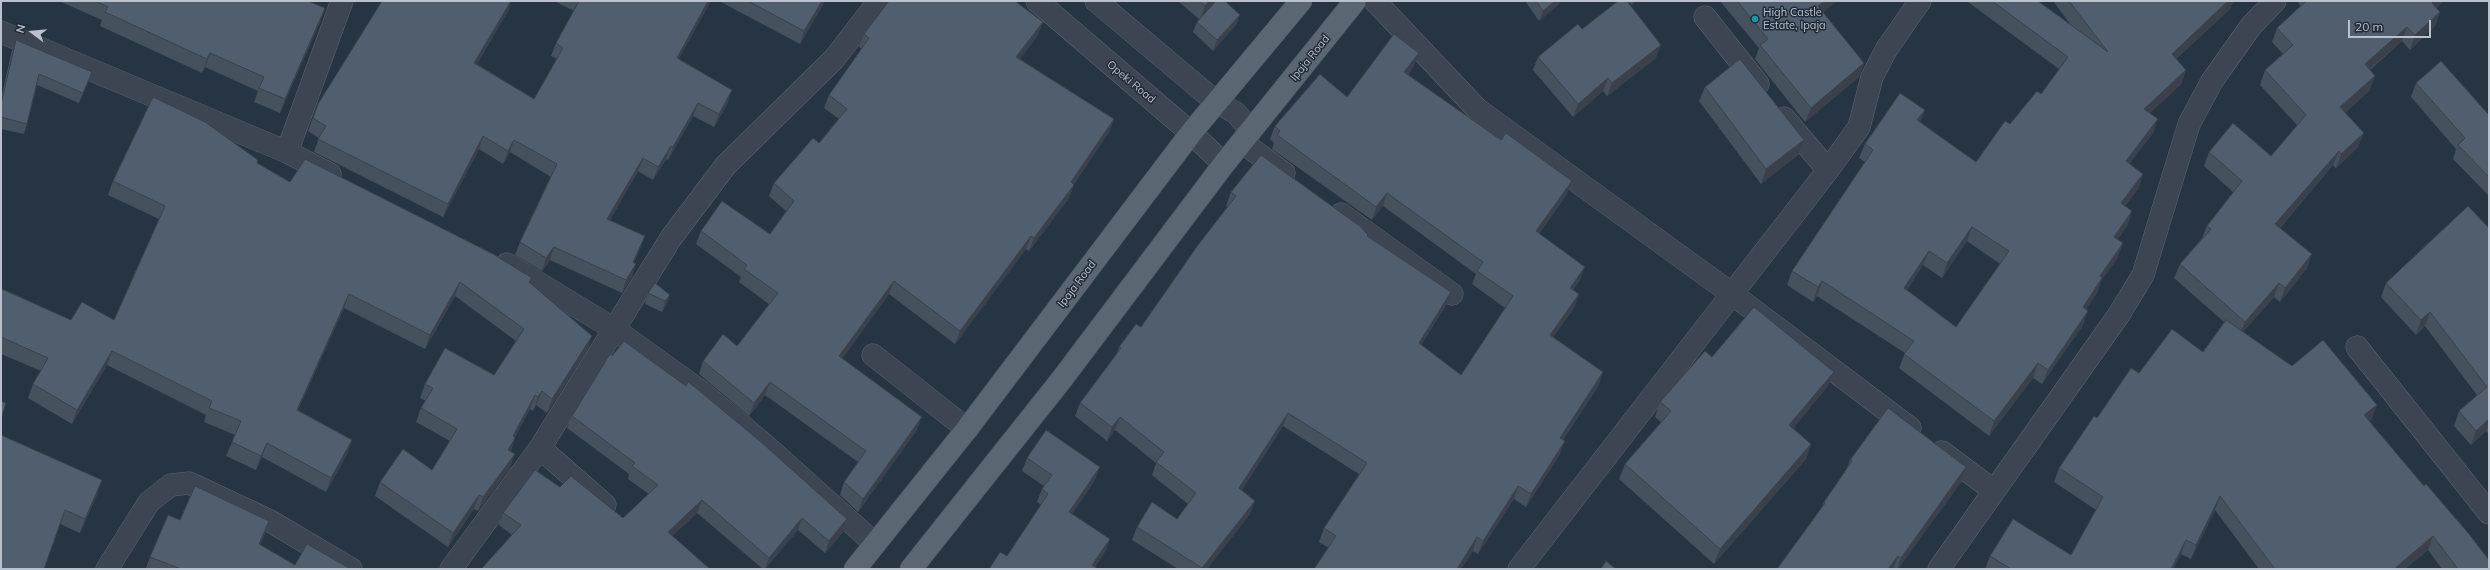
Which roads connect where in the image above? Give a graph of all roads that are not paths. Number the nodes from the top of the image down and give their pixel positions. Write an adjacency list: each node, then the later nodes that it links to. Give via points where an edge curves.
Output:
1 (342, 1): 15 (street)
2 (879, 1): 24 (street, via 834,59 726,166 671,238)
3 (1037, 1): 13 (street, Opeki Road)
4 (1096, 1): 12 (street)
5 (1301, 1): 12 (main road, Ipaja Road)
6 (1355, 1): 14 (main road, Ipaja Road)
7 (1375, 1): 23 (street, via 1477,109)
8 (1920, 1): 17 (street, via 1886,50 1872,76 1859,127)
9 (2276, 1): 29 (street, via 2247,32 2212,81 2189,124 2143,275 2118,316)
10 (1705, 17): 17 (street)
11 (1, 32): 15 (street)
12 (1216, 102): 13 (main road, Ipaja Road); 14 (street, via 1236,113)
13 (1191, 133): 16 (street, Opeki Road); 27 (main road, Ipaja Road)
14 (1246, 137): 16 (main road, Ipaja Road); 19 (street)
15 (287, 152): 18 (street)
16 (1224, 164): 37 (main road, Ipaja Road, via 1062,379)
17 (1828, 170): 23 (street)
18 (349, 184)
19 (1300, 184)
20 (1325, 202): 22 (street)
21 (488, 253): 24 (street)
22 (1452, 294)
23 (1732, 294): 29 (street); 38 (street)
24 (614, 329): 28 (street); 32 (street, via 699,390)
25 (2357, 347): 31 (street)
26 (873, 355): 27 (street)
27 (967, 429): 32 (main road, Ipaja Road)
28 (540, 448): 30 (street); 35 (street)
29 (1994, 491): 39 (street)
30 (612, 511)
31 (2489, 513)
32 (874, 543): 36 (main road, Ipaja Road)
33 (107, 569): 34 (street, via 149,502 171,484 189,483 270,521)
34 (351, 569)
35 (451, 569)
36 (855, 569)
37 (911, 569)
38 (1519, 569)
39 (1939, 569)

